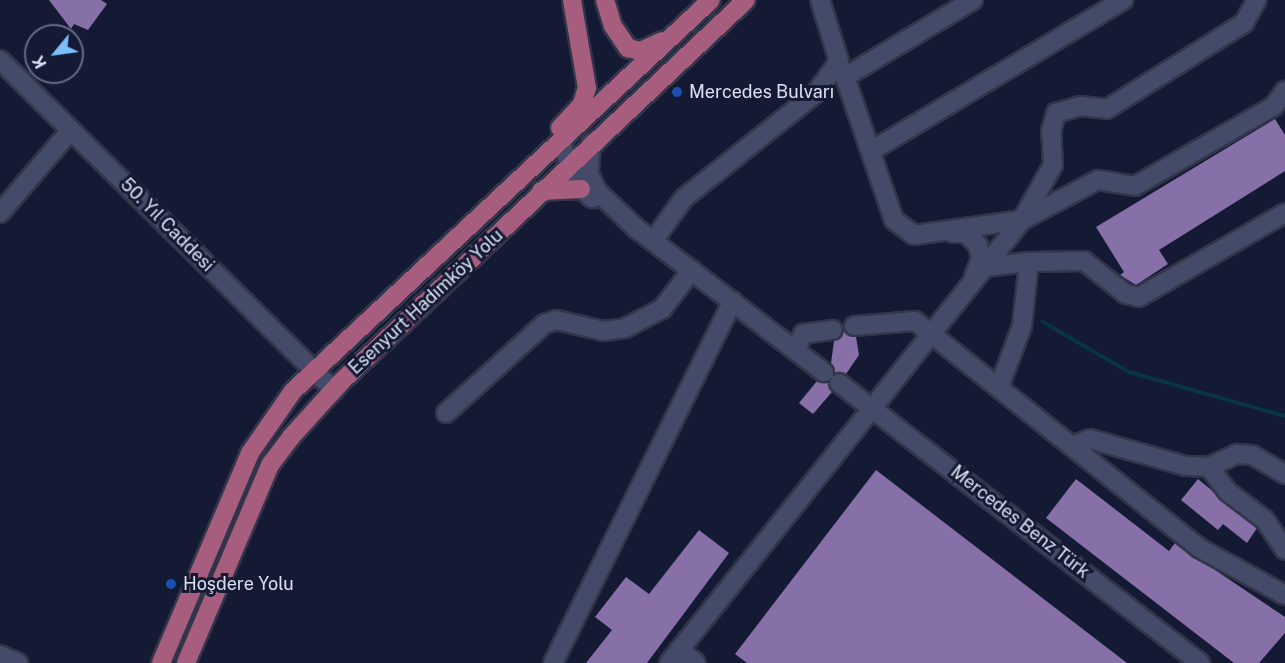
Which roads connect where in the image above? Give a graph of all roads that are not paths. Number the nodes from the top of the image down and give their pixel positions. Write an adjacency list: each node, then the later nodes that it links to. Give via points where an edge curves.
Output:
1 (572, 0): 16 (main road, via 586,62 586,93 550,139)
2 (605, 0): 9 (main road, via 617,35 634,51)
3 (711, 0): 9 (main road, Esenyurt Hadımköy Yolu)
4 (746, 0): 14 (main road, Esenyurt Hadımköy Yolu)
5 (820, 0): 25 (street, via 839,61 816,93 684,198)
6 (973, 0): 15 (street, via 845,77)
7 (1123, 0): 15 (street)
8 (1257, 0): 22 (street, via 1244,23 1107,109 1080,106 1056,113 1051,131 1053,165)
9 (677, 34): 13 (main road, Esenyurt Hadımköy Yolu)
10 (0, 60): 12 (street, 50. Yıl Caddesi)
11 (1282, 100): 22 (street, via 1135,186 1098,180)
12 (71, 130): 20 (street); 35 (street, 50. Yıl Caddesi)
13 (561, 142): 16 (main road, Esenyurt Hadımköy Yolu); 17 (street)
14 (591, 143): 17 (main road, Esenyurt Hadımköy Yolu); 23 (street, via 589,174 597,191)
15 (871, 151): 24 (street, via 894,220 914,235)
16 (537, 165): 35 (main road, Esenyurt Hadımköy Yolu)
17 (568, 165): 18 (street); 19 (main road, Esenyurt Hadımköy Yolu)
18 (581, 189): 19 (main road); 23 (street)
19 (541, 191): 39 (main road, Esenyurt Hadımköy Yolu)
20 (0, 213)
21 (1285, 213): 26 (street, via 1138,297 1126,294 1084,261)
22 (1022, 220): 24 (street); 27 (street)
23 (636, 228): 25 (street)
24 (938, 232): 29 (street, via 966,233 978,244 981,259)
25 (653, 241): 28 (street)
26 (1029, 262): 27 (street); 38 (street, via 1022,326)
27 (985, 267): 29 (street)
28 (692, 270): 30 (street); 41 (street, via 662,309 626,328 604,331 556,320 544,324)
29 (971, 283): 33 (street)
30 (733, 301): 34 (street); 52 (street)
31 (854, 326): 33 (street, via 907,318)
32 (832, 330): 34 (street, via 803,334)
33 (931, 333): 38 (street); 40 (street)
34 (796, 349): 36 (street)
35 (315, 371): 39 (street, 50. Yıl Caddesi); 50 (main road, Esenyurt Hadımköy Yolu, via 293,391 250,453)
36 (824, 372)
37 (839, 383): 40 (street, Mercedes Benz Türk)
38 (999, 387): 42 (street)
39 (334, 390): 51 (main road, Esenyurt Hadımköy Yolu, via 270,465)
40 (872, 406): 48 (street); 54 (street, Mercedes Benz Türk)
41 (446, 413)
42 (1072, 446): 43 (street, via 1090,439 1186,466); 46 (street, via 1199,548)
43 (1209, 467): 44 (street, via 1237,454 1252,455); 45 (street, via 1228,492 1265,520)
44 (1285, 474)
45 (1285, 550)
46 (1285, 595)
47 (0, 655): 49 (street)
48 (674, 657): 53 (street)
49 (18, 663)
50 (161, 663)
51 (186, 663)
52 (553, 663)
53 (696, 663)
54 (1200, 663)

